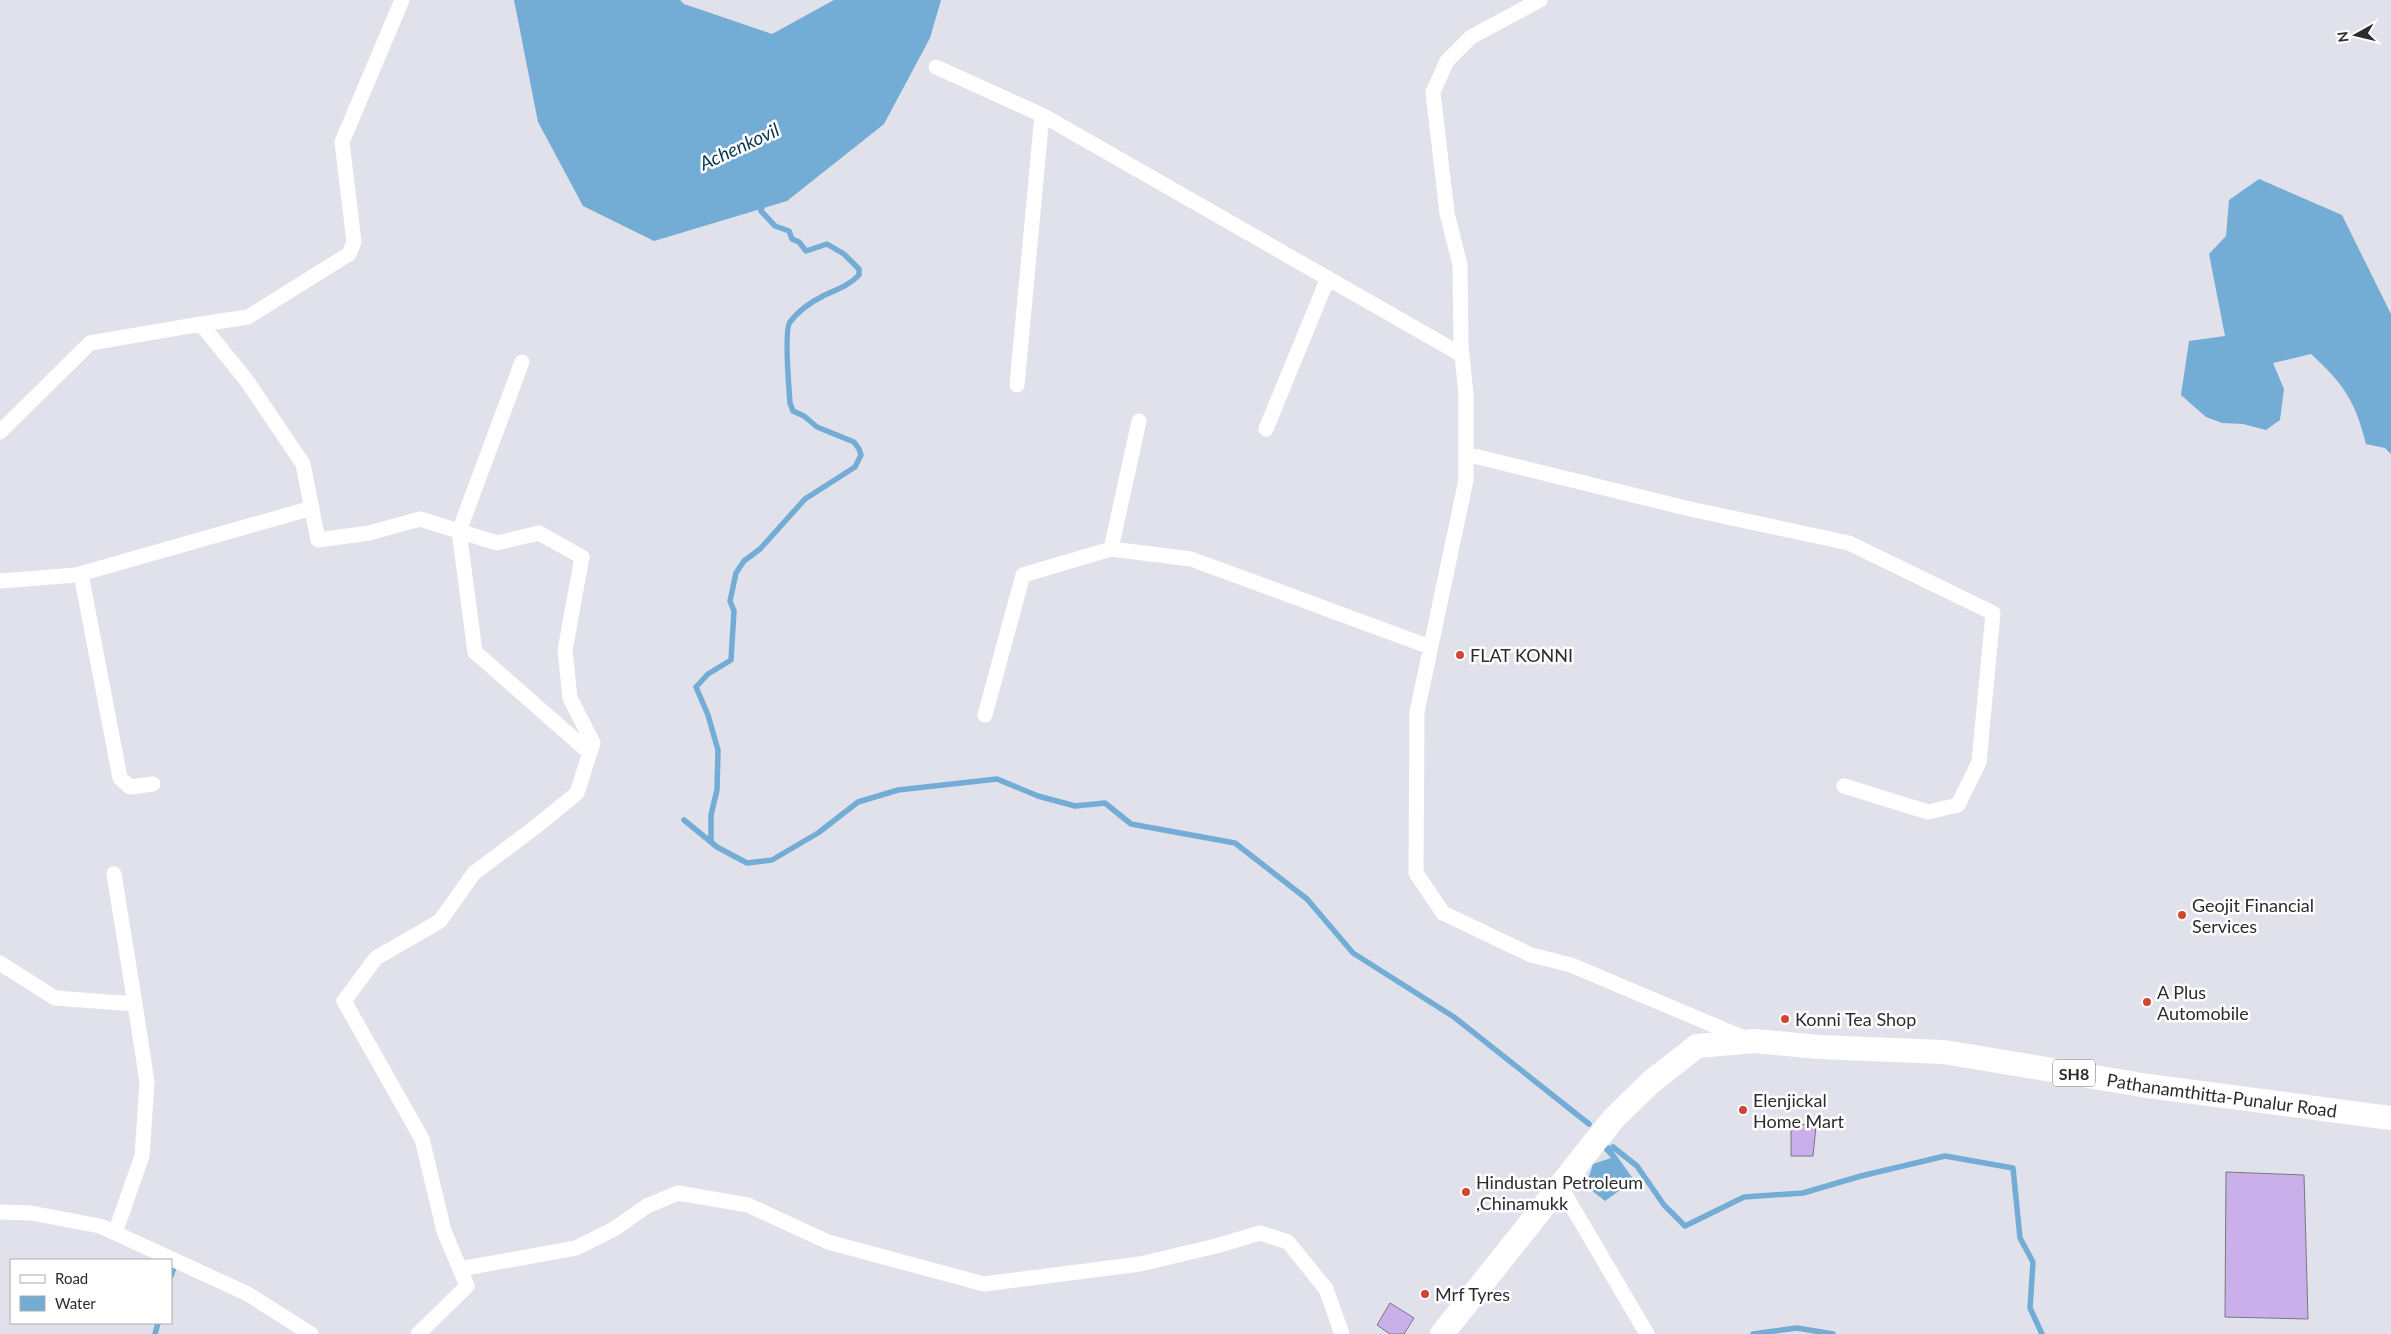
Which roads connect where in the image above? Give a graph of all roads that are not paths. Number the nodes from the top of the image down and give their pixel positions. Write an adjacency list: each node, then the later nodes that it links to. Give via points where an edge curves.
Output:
1 (402, 0): 6 (street, via 342,142 354,242 349,254 248,317)
2 (1540, 0): 7 (street, via 1471,37 1447,61 1433,92 1448,213 1460,265)
3 (936, 67): 4 (street)
4 (1042, 115): 5 (street); 9 (street)
5 (1328, 278): 7 (street); 11 (street)
6 (201, 324): 12 (street, via 90,343); 14 (street, via 247,381 303,464)
7 (1462, 355): 13 (street)
8 (522, 362): 15 (street)
9 (1017, 385)
10 (1138, 421): 16 (street)
11 (1266, 429)
12 (0, 432)
13 (1466, 454): 19 (street, via 1466,480); 23 (street, via 1690,509 1849,543 1993,613 1979,762 1958,805 1928,812)
14 (312, 508): 15 (street, via 318,540 369,533 420,520); 17 (street)
15 (459, 531): 21 (street, via 475,652); 21 (street, via 497,543 539,532 582,557 565,650 570,698 593,743)
16 (1111, 549): 19 (street, via 1191,559); 20 (street, via 1022,575)
17 (81, 574): 18 (street); 22 (street, via 120,778 130,787)
18 (0, 581)
19 (1430, 647): 27 (street, via 1417,712 1416,873 1443,913 1531,955 1571,965 1736,1037)
20 (985, 715)
21 (590, 753): 34 (street, via 577,793 474,873 440,921 376,958 344,1001 422,1139 444,1231)
22 (153, 784)
23 (1844, 786)
24 (114, 874): 26 (street)
25 (0, 963): 26 (street, via 55,998)
26 (135, 1004): 31 (street, via 147,1082 142,1156)
27 (1756, 1041): 28 (main road, Pathanamthitta-Punalur Road / SH8, via 1944,1052 2148,1086); 29 (main road, SH8, via 1697,1046 1650,1082 1614,1118)
28 (2391, 1118)
29 (1560, 1186): 38 (main road, SH8); 39 (street)
30 (0, 1212): 31 (street, via 31,1213 100,1226)
31 (115, 1233): 32 (street)
32 (172, 1259)
33 (172, 1259): 35 (street, via 248,1294)
34 (460, 1269): 36 (street, via 467,1286); 37 (street, via 576,1248 614,1229 646,1206 678,1193 748,1205 828,1242 984,1284 1140,1264 1260,1233 1288,1242 1310,1269 1326,1289)
35 (310, 1334)
36 (418, 1334)
37 (1342, 1334)
38 (1442, 1334)
39 (1647, 1334)

